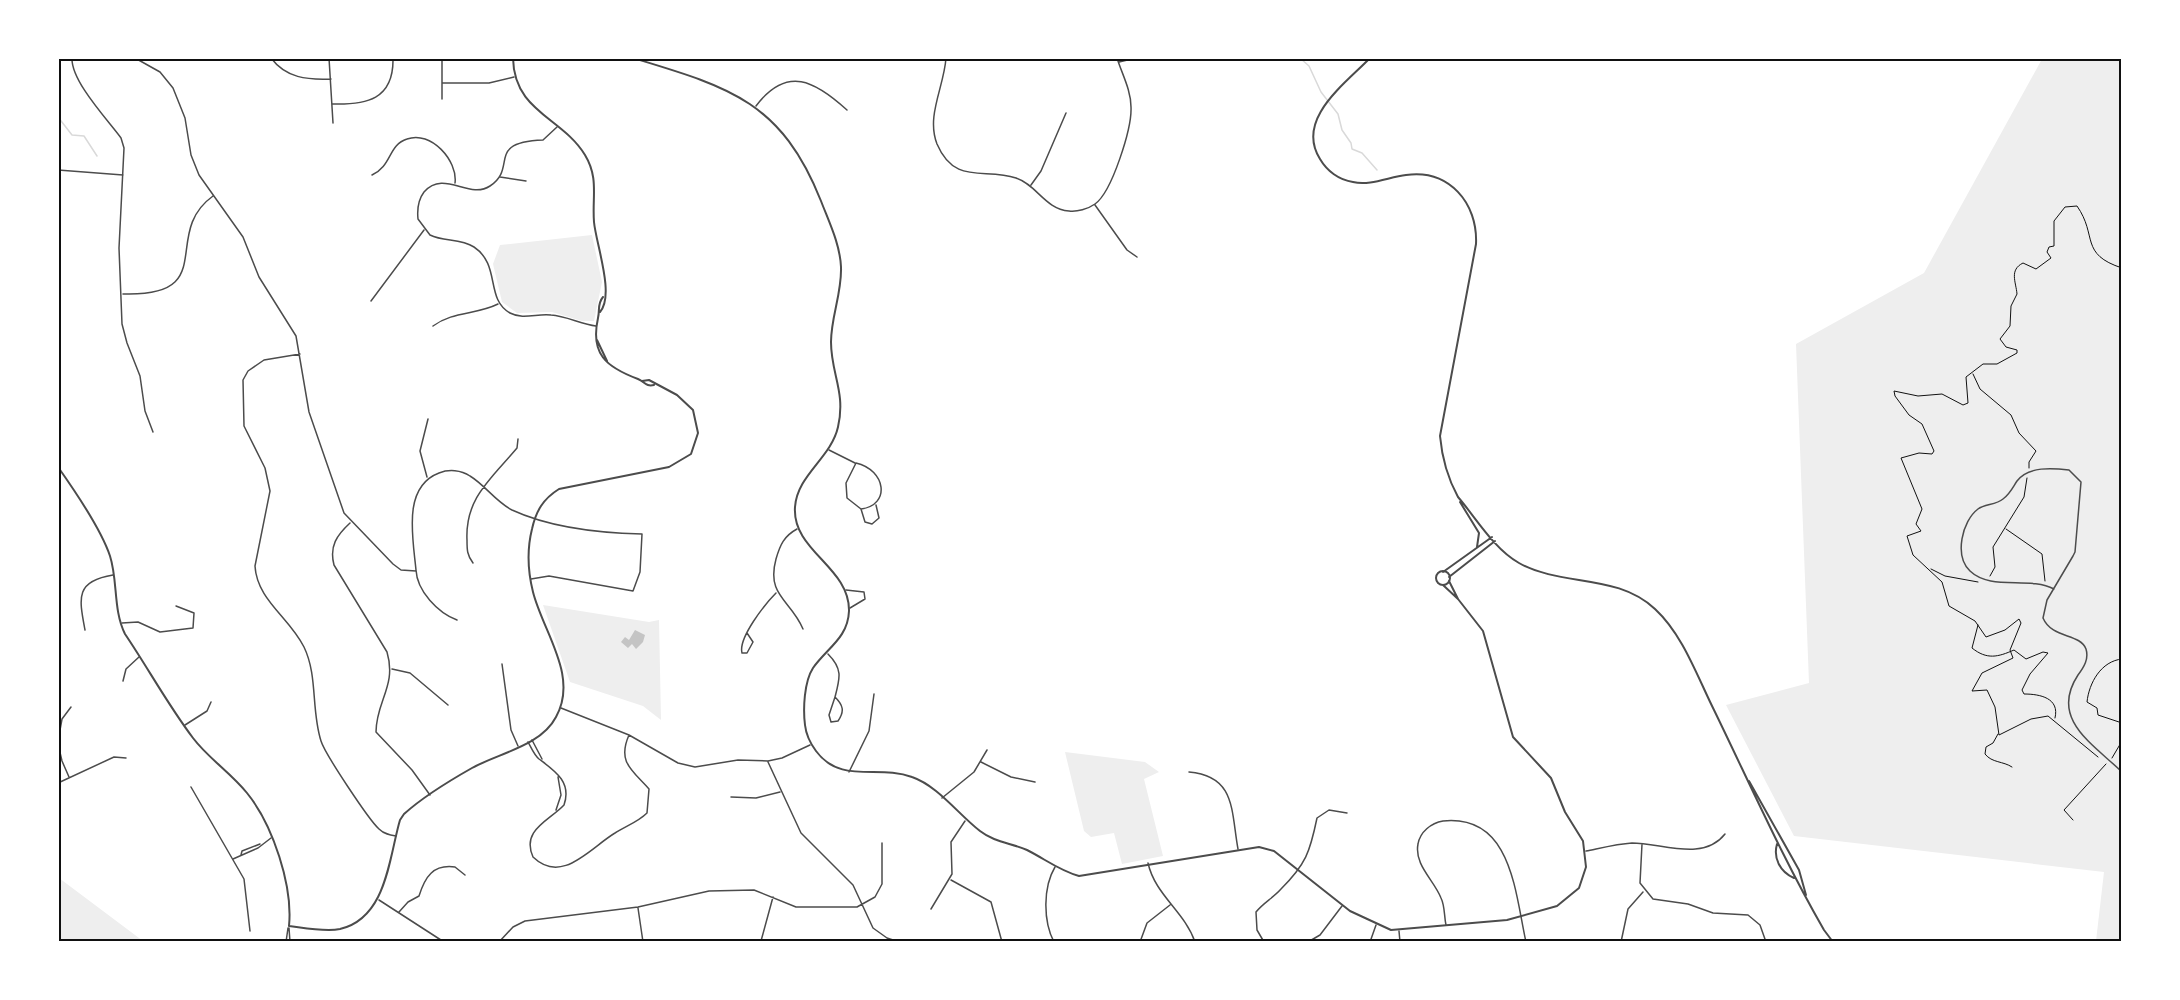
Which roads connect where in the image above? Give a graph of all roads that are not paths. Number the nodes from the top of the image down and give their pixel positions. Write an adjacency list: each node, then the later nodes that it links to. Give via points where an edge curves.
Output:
1 (72, 58): 25 (street, via 72,69 79,81 121,138)
2 (135, 58): 31 (street, via 160,72 173,88 185,118 191,155)
3 (271, 58): 15 (street, via 300,78)
4 (329, 58): 15 (street)
5 (393, 58): 18 (street, via 391,76 381,94 363,103)
6 (442, 58): 16 (street)
7 (513, 58): 14 (street)
8 (633, 58): 19 (street, via 707,81)
9 (946, 58): 30 (street, via 933,127 944,154 969,173 1011,176)
10 (1118, 58): 13 (street)
11 (1136, 58): 13 (street)
12 (1370, 58): 49 (street, via 1326,104 1315,124 1314,146 1334,175 1363,183 1409,174 1434,176 1458,190 1471,210 1476,244 1440,436 1444,468)
13 (1119, 63): 32 (street, via 1130,95 1131,112 1111,180)
14 (515, 76): 16 (street, via 489,83); 23 (street, via 527,100)
15 (331, 79): 18 (street)
16 (442, 83): 17 (street)
17 (442, 99)
18 (332, 104): 22 (street)
19 (756, 106): 20 (street, via 777,86 801,81 825,90); 44 (street, via 781,132 806,169 839,252 840,280 831,340 841,401 837,431)
20 (847, 110)
21 (1066, 113): 30 (street, via 1041,171)
22 (333, 123)
23 (557, 127): 27 (street, via 543,140 514,144 505,155); 39 (street, via 576,142 592,169 596,190 594,224 605,279)
24 (58, 170): 25 (street)
25 (124, 175): 35 (street, via 119,248)
26 (372, 175): 29 (street, via 385,167 399,143 413,137 430,142 446,154 455,171)
27 (499, 177): 28 (street); 29 (street, via 479,190)
28 (526, 181)
29 (455, 184): 33 (street, via 438,184 423,193 417,212)
30 (1030, 186): 32 (street, via 1061,209 1074,211)
31 (213, 196): 35 (street, via 193,216 183,269 173,285 152,294); 40 (street, via 243,237 260,277 296,336)
32 (1094, 205): 34 (street, via 1127,250)
33 (424, 230): 36 (street); 37 (street, via 436,238 465,243 483,255)
34 (1137, 257)
35 (123, 294): 42 (street, via 124,333 140,376 145,411)
36 (371, 301)
37 (499, 303): 38 (street, via 476,313 452,315); 39 (street, via 517,316 555,315)
38 (433, 326)
39 (597, 327): 52 (street, via 598,350 607,361 647,386 677,395 693,411 698,433 691,454 669,467 559,489 545,499)
40 (301, 354): 53 (street, via 309,412 344,513); 116 (street, via 264,360 248,371 243,380 244,426 265,468 270,491 255,577 307,654 319,733 326,752 379,829)
41 (428, 419): 47 (street, via 420,451)
42 (153, 432)
43 (518, 439): 48 (street, via 517,448)
44 (829, 450): 45 (street); 54 (street, via 799,491 795,509)
45 (856, 463): 50 (street, via 878,475 880,495); 51 (street, via 844,491 853,505)
46 (58, 468): 61 (street, via 106,546)
47 (427, 478): 48 (street, via 454,470 469,475); 59 (street, via 415,495 413,508)
48 (484, 487): 52 (street, via 511,509); 58 (street, via 467,519 468,555)
49 (1458, 497): 55 (street); 57 (street, via 1479,533)
50 (876, 504): 51 (street); 51 (street, via 879,518 873,524 861,517)
51 (861, 508)
52 (535, 518): 62 (street, via 529,548); 62 (street, via 563,526 642,534 643,549 633,591 549,576)
53 (351, 523): 59 (street, via 401,570); 79 (street, via 336,539 334,565 387,652)
54 (798, 528): 66 (street); 67 (street, via 786,536 780,547 773,575)
55 (1492, 537): 56 (street); 57 (street)
56 (1495, 541): 63 (street); 101 (street, via 1512,559 1528,568 1620,587 1654,607 1681,645)
57 (1476, 549): 60 (street)
58 (472, 563)
59 (416, 572): 71 (street, via 423,592 448,617)
60 (1443, 572): 63 (street); 64 (street, via 1436,579)
61 (114, 575): 72 (street); 74 (street, via 92,580 82,592)
62 (530, 579): 86 (street, via 564,680)
63 (1449, 579): 64 (street); 68 (street)
64 (1443, 585): 68 (street)
65 (2054, 589): 65 (street, via 2076,547 2081,482 2069,470 2036,470 2018,479 2003,500 1980,507 1965,526 1962,556 1968,569 1986,580 2044,584); 102 (street, via 2043,610 2045,622 2055,632 2079,641 2087,656 2070,690 2069,715 2078,730)
66 (845, 590): 70 (street); 70 (street, via 864,592 865,599)
67 (777, 592): 73 (street); 75 (street)
68 (1458, 599): 123 (street, via 1487,639 1513,737 1551,778)
69 (176, 606): 72 (street, via 194,613 193,627 160,632 138,622)
70 (849, 609): 76 (street, via 845,629)
71 (457, 620)
72 (121, 624): 77 (street)
73 (803, 629)
74 (85, 630)
75 (747, 633): 75 (street, via 741,645 742,653 747,653 753,642)
76 (827, 653): 82 (street, via 841,675); 92 (street, via 808,681 805,725)
77 (140, 656): 80 (street, via 129,665); 87 (street)
78 (502, 663): 93 (street)
79 (391, 669): 84 (street, via 410,673); 109 (street, via 376,732)
80 (123, 681)
81 (874, 694): 99 (street, via 869,731)
82 (835, 697): 82 (street, via 829,715 831,722 838,721 843,712)
83 (211, 702): 87 (street, via 207,711)
84 (448, 705)
85 (71, 706): 91 (street, via 62,719)
86 (561, 708): 88 (street); 89 (street, via 549,728)
87 (184, 726): 117 (street, via 248,794)
88 (629, 735): 97 (street, via 686,765); 112 (street, via 623,754 649,789 647,813 571,865 554,868 533,857 530,842 536,828)
89 (532, 740): 90 (street); 96 (street)
90 (528, 742): 93 (street); 96 (street, via 538,759)
91 (58, 743): 104 (street)
92 (811, 744): 97 (street); 99 (street, via 826,762)
93 (518, 746): 109 (street)
94 (987, 750): 98 (street)
95 (126, 758): 104 (street, via 114,757)
96 (543, 760): 103 (street)
97 (768, 761): 108 (street)
98 (981, 761): 105 (street, via 1011,777); 111 (street, via 970,776)
99 (849, 772): 111 (street, via 909,775)
100 (1189, 772): 122 (street, via 1213,776 1224,786)
101 (1743, 772): 121 (street); 138 (street, via 1799,870)
102 (2121, 772)
103 (558, 776): 112 (street, via 561,795); 112 (street, via 565,783 566,798)
104 (70, 778): 106 (street)
105 (1035, 782)
106 (58, 783)
107 (192, 787): 125 (street)
108 (781, 792): 110 (street, via 756,798); 135 (street, via 801,833 847,877)
109 (430, 795): 116 (street, via 404,814)
110 (731, 797)
111 (942, 798): 114 (street)
112 (556, 811)
113 (1347, 813): 128 (street, via 1329,810 1317,818 1313,844)
114 (966, 820): 127 (street, via 991,838 1027,850); 130 (street, via 951,842)
115 (1725, 834): 120 (street, via 1700,849)
116 (396, 836): 134 (street)
117 (271, 838): 119 (street); 144 (street, via 290,891)
118 (882, 843): 135 (street, via 882,884 875,897)
119 (261, 844): 124 (street); 124 (street, via 255,843)
120 (1642, 844): 123 (street); 132 (street, via 1639,873)
121 (1777, 844): 131 (street); 131 (street, via 1777,861 1784,873)
122 (1238, 849): 126 (street); 128 (street, via 1267,848)
123 (1586, 851): 142 (street, via 1583,878 1573,895 1557,906)
124 (241, 855): 125 (street)
125 (232, 860): 147 (street, via 245,883)
126 (1148, 863): 127 (street, via 1079,876); 136 (street, via 1154,882)
127 (1056, 867): 156 (street, via 1047,883 1049,928)
128 (1298, 869): 137 (street); 159 (street, via 1256,912 1257,930)
129 (465, 874): 141 (street, via 455,867 436,869 424,879 419,896)
130 (950, 879): 140 (street); 155 (street, via 991,902)
131 (1796, 879): 138 (street)
132 (1645, 891): 164 (street, via 1628,909); 165 (street, via 1662,902 1678,902 1713,913 1748,915 1760,925)
133 (774, 896): 135 (street, via 796,908 849,908); 139 (street, via 754,890 709,891); 148 (street)
134 (377, 899): 141 (street); 144 (street, via 362,919 340,929)
135 (862, 904): 154 (street, via 873,928)
136 (1171, 904): 157 (street, via 1147,922); 158 (street)
137 (1342, 905): 143 (street); 160 (street, via 1320,935)
138 (1810, 906): 166 (street)
139 (638, 907): 152 (street, via 525,921); 153 (street)
140 (931, 909)
141 (399, 912): 151 (street)
142 (1521, 916): 145 (street); 145 (street, via 1506,858 1497,842 1476,825 1445,821 1429,826 1422,834 1417,854 1442,898); 163 (street)
143 (1377, 924): 146 (street); 161 (street)
144 (289, 926): 149 (street); 150 (street)
145 (1446, 926): 146 (street)
146 (1399, 930): 162 (street)
147 (250, 931)
148 (761, 941)
149 (286, 942)
150 (290, 942)
151 (444, 942)
152 (499, 942)
153 (643, 942)
154 (899, 942)
155 (1002, 942)
156 (1054, 942)
157 (1140, 942)
158 (1195, 942)
159 (1264, 942)
160 (1308, 942)
161 (1370, 942)
162 (1400, 942)
163 (1526, 942)
164 (1621, 942)
165 (1766, 942)
166 (1833, 942)

